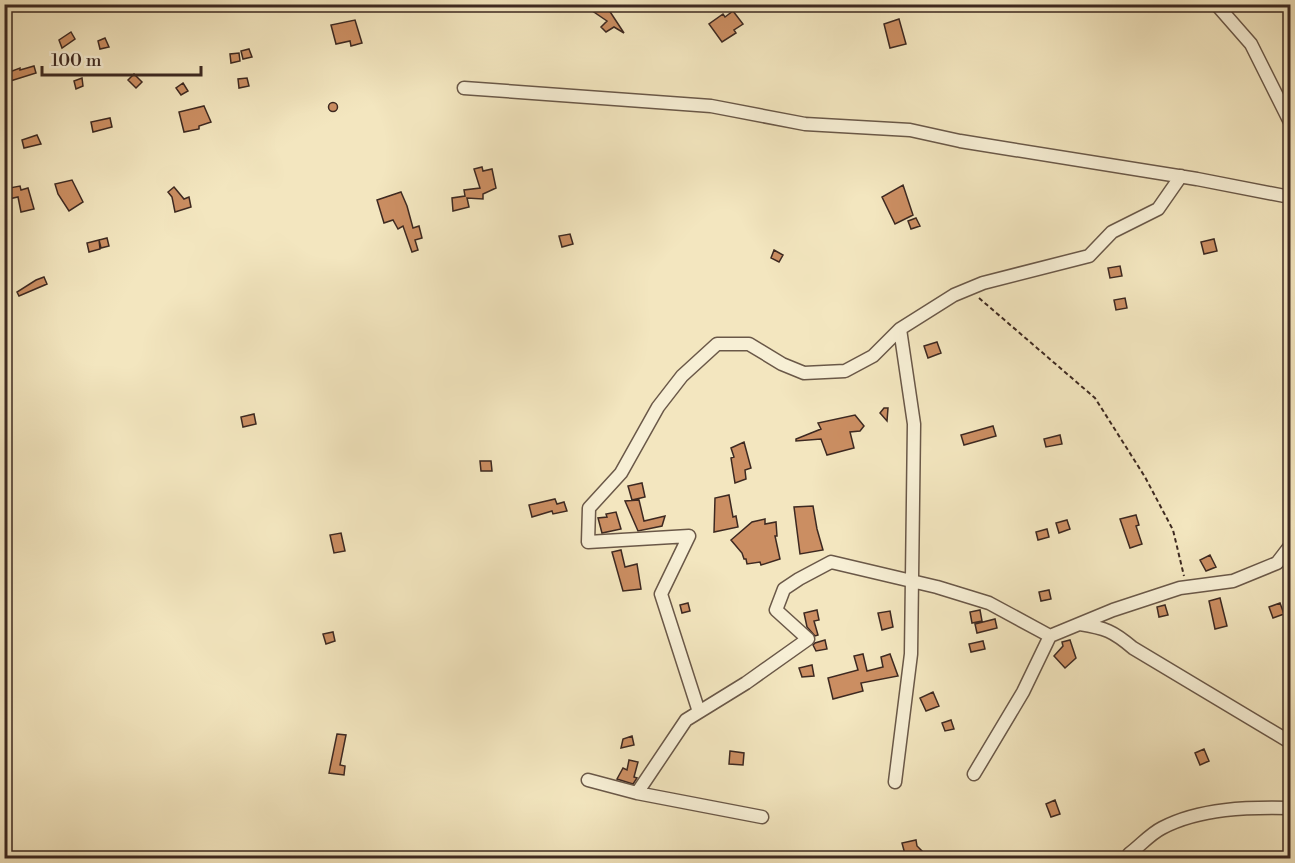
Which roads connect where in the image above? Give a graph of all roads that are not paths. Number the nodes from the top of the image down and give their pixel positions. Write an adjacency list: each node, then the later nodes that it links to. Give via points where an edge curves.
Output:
1 (1216, 4): 3 (street, via 1251,44)
2 (465, 88): 4 (street, via 711,106 805,124 910,130)
3 (1290, 122)
4 (1180, 176): 5 (street); 6 (street, via 1158,209 1112,232 1089,256 968,289)
5 (1290, 197)
6 (900, 329): 10 (street, via 914,424); 13 (street, via 873,356 845,371 804,373 749,344 717,344 682,376 658,407 621,473 589,508 588,542 689,536 661,594)
7 (1290, 546): 9 (street)
8 (1290, 560): 9 (street)
9 (1277, 563): 11 (street, via 1233,581 1187,587)
10 (912, 581): 12 (street, via 989,603); 13 (street, via 831,562 799,579 784,590 776,610 808,639); 17 (street, via 911,654)
11 (1080, 624): 12 (street); 14 (street, via 1106,628)
12 (1050, 636): 15 (street, via 1023,692)
13 (699, 712): 18 (street, via 686,720)
14 (1290, 742)
15 (974, 774)
16 (588, 780): 18 (street)
17 (895, 782)
18 (637, 793): 20 (street)
19 (1290, 808): 21 (street, via 1198,814 1161,828)
20 (762, 817)
21 (1130, 854)

